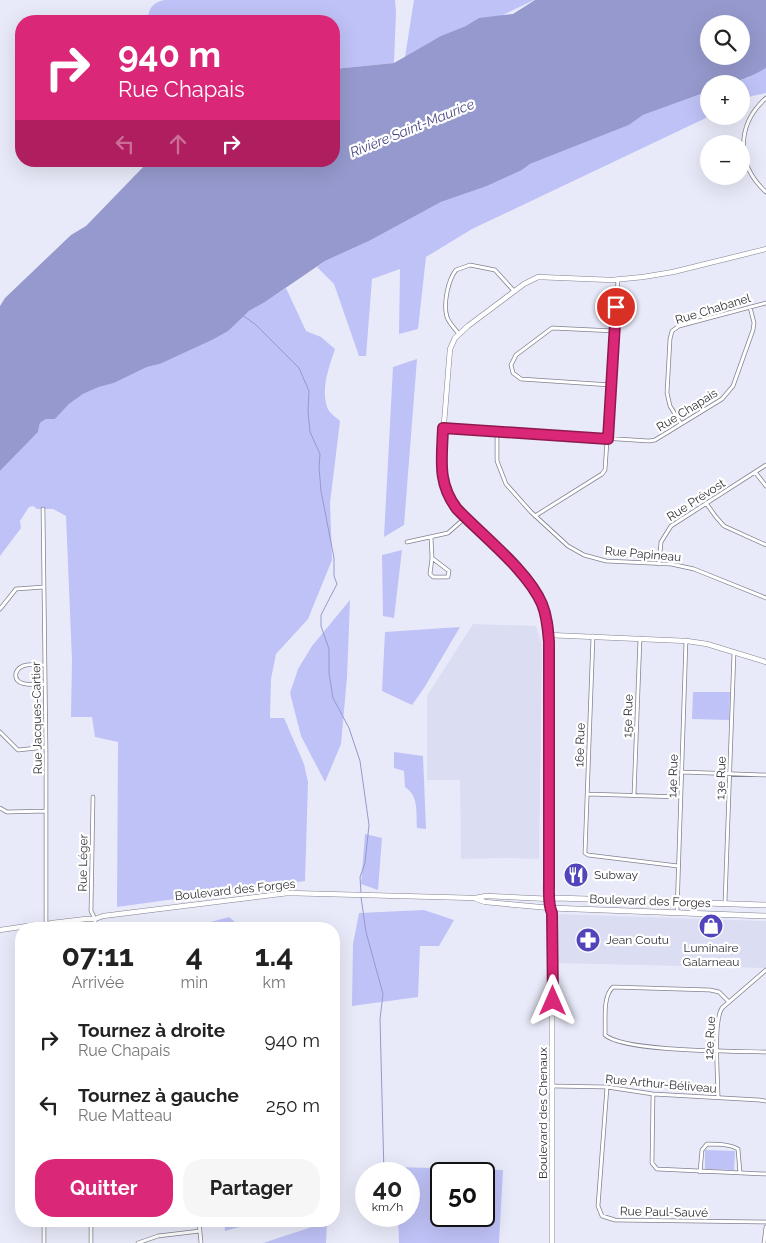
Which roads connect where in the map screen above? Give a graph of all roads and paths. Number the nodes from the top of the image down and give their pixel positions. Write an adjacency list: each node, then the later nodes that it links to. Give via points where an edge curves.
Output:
1 (766, 98): 2 (street)
2 (761, 103): 3 (street); 4 (street, via 748,122 743,150 752,175)
3 (766, 107)
4 (766, 192)
5 (766, 249): 6 (street, Boulevard des Chenaux, via 665,274)
6 (618, 279): 7 (street, Boulevard des Chenaux, via 541,276); 10 (street)
7 (514, 291): 11 (street, Boulevard des Chenaux); 11 (street, via 496,270 473,265 456,270 448,285 446,314)
8 (766, 303): 9 (street, Rue Chabanel)
9 (750, 307): 13 (street, Rue Chapais, via 753,330 732,389 722,399); 13 (street, Rue Chabanel, via 679,326 672,331 667,393 670,406)
10 (615, 331): 12 (street); 12 (street, via 552,328 516,355 511,365 515,375 523,379)
11 (459, 334): 14 (street, Boulevard des Chenaux, via 449,352)
12 (611, 385): 16 (street)
13 (681, 424): 16 (street, Rue Chapais, via 652,441)
14 (443, 428): 15 (street, Rue Chapais); 23 (street, Boulevard des Chenaux, via 443,482 451,501)
15 (497, 431): 16 (street, Rue Chapais); 22 (street, Rue Papineau, via 497,460 503,478)
16 (608, 439): 22 (street, via 604,472)
17 (766, 466): 18 (street, Rue Prévost)
18 (755, 472): 19 (street); 20 (street, Rue Prévost)
19 (766, 486)
20 (706, 503): 26 (street, via 724,526); 28 (street, Rue Prévost, via 668,529 660,546)
21 (43, 510): 29 (street, Rue Jacques-Cartier)
22 (535, 516): 28 (street, Rue Papineau, via 563,543 584,555 606,561)
23 (465, 518): 24 (street, via 450,532); 32 (street, Boulevard des Chenaux, via 530,584 544,610)
24 (431, 537): 25 (street); 27 (street)
25 (407, 542)
26 (766, 545)
27 (432, 558): 27 (street, via 430,575 448,576 449,571)
28 (658, 564): 30 (street, Rue Papineau, via 694,569)
29 (44, 587): 31 (street, via 16,589); 38 (street, Rue Jacques-Cartier)
30 (766, 598)
31 (0, 609)
32 (549, 634): 33 (street); 53 (street, Boulevard des Chenaux)
33 (593, 636): 34 (street); 45 (street, 16e Rue)
34 (640, 638): 35 (street); 46 (street, 15e Rue)
35 (686, 640): 36 (street); 42 (street, 14e Rue)
36 (734, 652): 37 (street); 43 (street, 13e Rue)
37 (766, 662)
38 (45, 665): 39 (street, Rue Jacques-Cartier); 39 (street, via 22,666 16,675 24,684)
39 (45, 684): 41 (street, Rue Jacques-Cartier)
40 (0, 732): 41 (street, via 18,750)
41 (46, 747): 50 (street, Rue Jacques-Cartier)
42 (682, 772): 43 (street); 48 (street, 14e Rue)
43 (730, 774): 44 (street); 55 (street, 13e Rue)
44 (766, 775)
45 (587, 794): 46 (street); 51 (street, 16e Rue, via 586,854)
46 (634, 795): 48 (street)
47 (93, 796): 60 (street, Rue Léger, via 92,911)
48 (681, 797): 51 (street, 14e Rue)
49 (0, 808): 50 (street, via 7,812)
50 (46, 811): 61 (street, Rue Jacques-Cartier)
51 (678, 866): 54 (street, 14e Rue)
52 (475, 898): 53 (street, Boulevard des Forges); 57 (street, Boulevard des Forges, via 485,902); 60 (street, Boulevard des Forges, via 288,893)
53 (551, 899): 54 (main road, Boulevard des Forges); 57 (main road, Boulevard des Chenaux)
54 (677, 902): 55 (main road, Boulevard des Forges); 58 (street, 14e Rue)
55 (725, 904): 56 (main road, Boulevard des Forges)
56 (766, 905)
57 (550, 908): 58 (main road, Boulevard des Forges); 71 (main road, Boulevard des Chenaux)
58 (677, 912): 59 (main road, Boulevard des Forges)
59 (766, 916)
60 (95, 919): 62 (street, Boulevard des Forges)
61 (43, 922)
62 (59, 922)
63 (15, 928): 64 (street, Boulevard des Forges)
64 (0, 930)
65 (766, 970): 66 (street, 12e Rue)
66 (762, 975): 67 (street); 68 (street, 12e Rue)
67 (766, 979)
68 (729, 1002): 69 (street, 12e Rue, via 718,1014); 69 (street, via 719,992 710,990 613,987 606,997 605,1035 609,1039 663,1048)
69 (717, 1050): 70 (street); 74 (street, 12e Rue)
70 (766, 1052)
71 (553, 1086): 72 (street, Rue Arthur-Béliveau); 89 (main road, Boulevard des Chenaux)
72 (607, 1087): 73 (street, Rue Arthur-Béliveau); 79 (street, Rue Paul-Sauvé, via 598,1206 602,1216 615,1220)
73 (653, 1094): 74 (street, Rue Arthur-Béliveau); 76 (street, via 652,1163 657,1169)
74 (718, 1097): 75 (street, Rue Arthur-Béliveau)
75 (766, 1101)
76 (700, 1172): 77 (street); 77 (street, via 702,1150 707,1144 731,1145 738,1149)
77 (740, 1174): 78 (street)
78 (766, 1174)
79 (766, 1222)
80 (44, 1227): 85 (street)
81 (90, 1227): 86 (street)
82 (200, 1227): 84 (street)
83 (766, 1228): 90 (street)
84 (200, 1231): 87 (street, via 158,1236); 88 (street)
85 (44, 1243)
86 (91, 1243)
87 (138, 1243)
88 (201, 1243)
89 (552, 1243)
90 (764, 1243)

